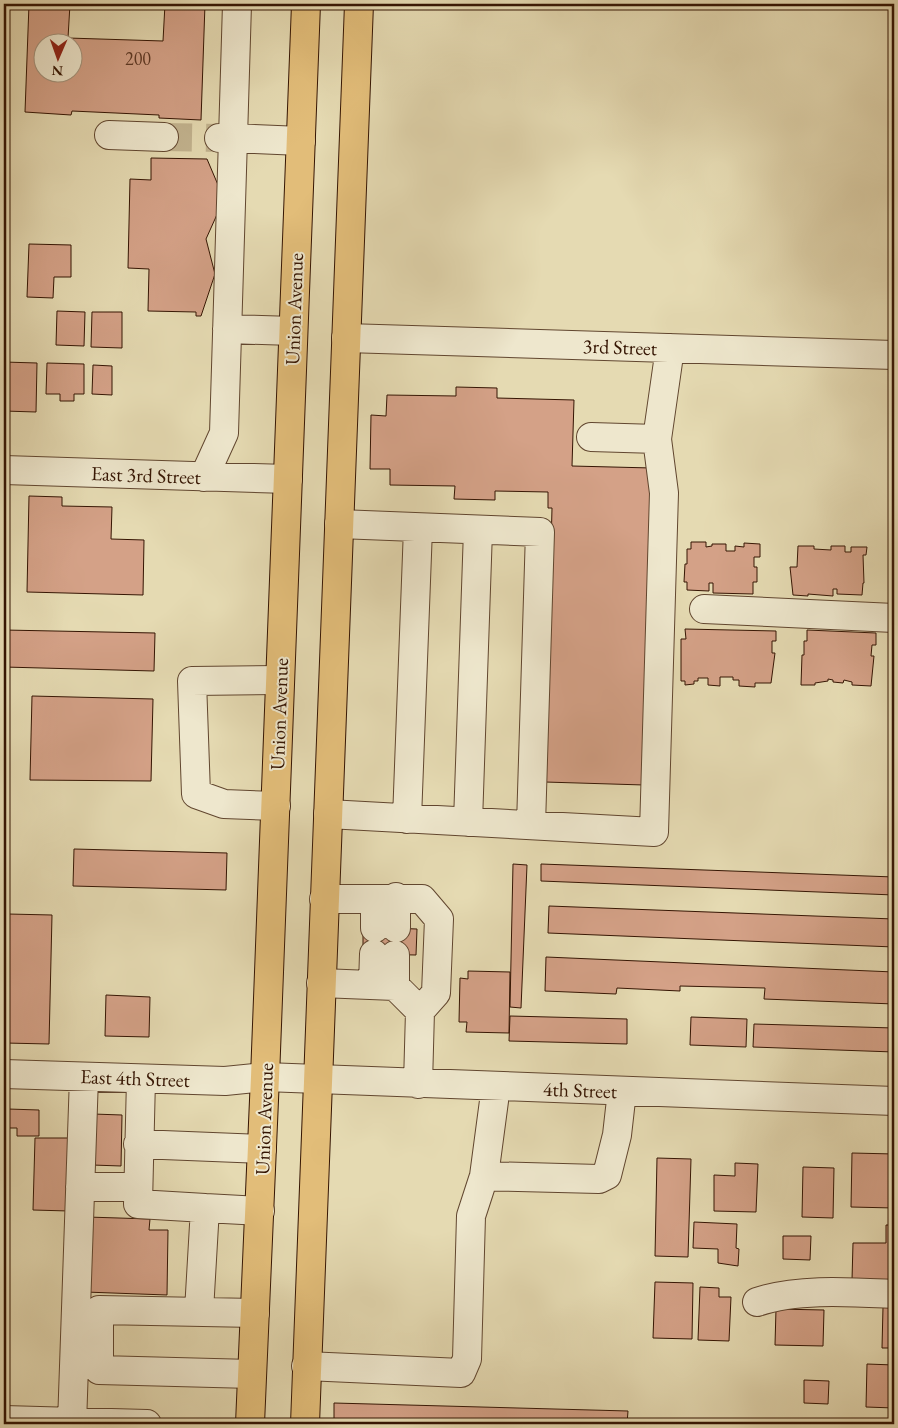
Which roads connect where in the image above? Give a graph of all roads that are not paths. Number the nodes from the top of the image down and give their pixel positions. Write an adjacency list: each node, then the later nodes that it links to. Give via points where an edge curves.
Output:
1 (237, 4): 6 (street)
2 (306, 4): 7 (highway, Union Avenue)
3 (359, 4): 10 (highway)
4 (109, 136): 5 (street)
5 (164, 137)
6 (226, 138): 7 (street); 8 (street)
7 (301, 141): 9 (highway, Union Avenue)
8 (227, 329): 9 (street); 16 (street, via 224,433)
9 (293, 331): 17 (highway, Union Avenue)
10 (346, 338): 11 (street, 3rd Street); 18 (highway)
11 (670, 348): 12 (street, 3rd Street); 14 (street)
12 (894, 355)
13 (591, 437): 14 (street)
14 (657, 440): 28 (street, via 664,493 654,832)
15 (4, 470): 16 (street, East 3rd Street)
16 (204, 476): 17 (street, East 3rd Street)
17 (288, 479): 23 (highway, Union Avenue)
18 (339, 524): 19 (street); 25 (highway)
19 (418, 528): 20 (street); 26 (street)
20 (478, 530): 27 (street); 28 (street, via 540,532)
21 (704, 609): 22 (street)
22 (894, 618)
23 (280, 680): 24 (highway, Union Avenue); 24 (street, via 192,680 196,794 224,804)
24 (276, 806): 38 (highway, Union Avenue)
25 (328, 814): 26 (street); 29 (highway)
26 (407, 819): 27 (street)
27 (468, 822): 28 (street)
28 (531, 825)
29 (324, 898): 30 (street); 33 (highway)
30 (386, 899): 31 (street); 35 (street, via 422,899 439,919 436,993)
31 (385, 928)
32 (385, 955): 34 (street)
33 (321, 983): 34 (street); 40 (highway)
34 (384, 985): 35 (street)
35 (420, 1011): 41 (street)
36 (4, 1074): 37 (street, East 4th Street)
37 (84, 1077): 39 (street, East 4th Street); 48 (street)
38 (266, 1077): 39 (street, East 4th Street, via 225,1081); 40 (street, 4th Street); 46 (highway, Union Avenue)
39 (141, 1079): 45 (street)
40 (317, 1080): 41 (street, 4th Street); 57 (highway)
41 (418, 1084): 42 (street, 4th Street)
42 (496, 1086): 43 (street, 4th Street); 47 (street)
43 (622, 1091): 44 (street, 4th Street); 47 (street, via 617,1135 607,1175 599,1179)
44 (894, 1101)
45 (138, 1144): 46 (street); 49 (street)
46 (262, 1149): 51 (highway, Union Avenue)
47 (484, 1176): 57 (street, via 471,1216 467,1359 461,1373)
48 (80, 1186): 49 (street); 54 (street)
49 (138, 1187): 50 (street, via 138,1204)
50 (205, 1208): 51 (street); 55 (street)
51 (260, 1211): 56 (highway, Union Avenue)
52 (894, 1294): 53 (street, via 796,1294)
53 (756, 1302)
54 (87, 1311): 55 (street); 58 (street, via 99,1370); 60 (street)
55 (199, 1311): 56 (street)
56 (255, 1313): 58 (highway, Union Avenue)
57 (306, 1366): 63 (highway)
58 (252, 1374): 62 (highway, Union Avenue)
59 (4, 1420): 60 (street)
60 (72, 1423): 61 (street)
61 (147, 1424)
62 (250, 1424)
63 (304, 1424)

